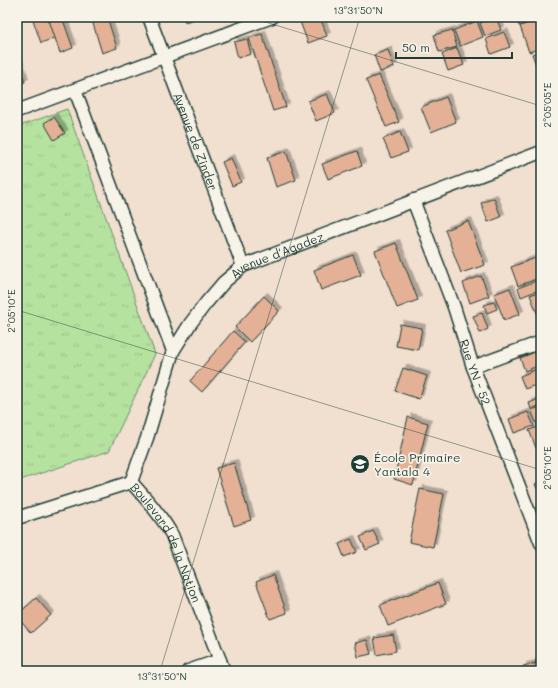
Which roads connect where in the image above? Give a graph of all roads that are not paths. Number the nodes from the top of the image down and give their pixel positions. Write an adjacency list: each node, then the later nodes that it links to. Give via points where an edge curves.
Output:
1 (149, 17): 3 (street, Avenue de Zinder)
2 (272, 17): 3 (street)
3 (163, 57): 4 (street); 8 (street, Avenue de Zinder)
4 (75, 90): 5 (street); 10 (street)
5 (17, 111)
6 (541, 152): 7 (street, Avenue d'Agadez)
7 (413, 200): 8 (street, Avenue d'Agadez); 11 (street, Rue YN - 52, via 454,307)
8 (242, 266): 10 (street, Avenue d'Agadez, via 206,303)
9 (541, 342): 11 (street)
10 (173, 351): 12 (street, Avenue d'Agadez)
11 (473, 367): 13 (street, Rue YN - 52)
12 (131, 482): 14 (street, Boulevard de la Nation); 16 (street, Boulevard de la Nation, via 155,509 172,535)
13 (536, 516): 15 (street, Rue YN - 52)
14 (17, 518)
15 (541, 543)
16 (222, 665): 17 (street)
17 (188, 671)

